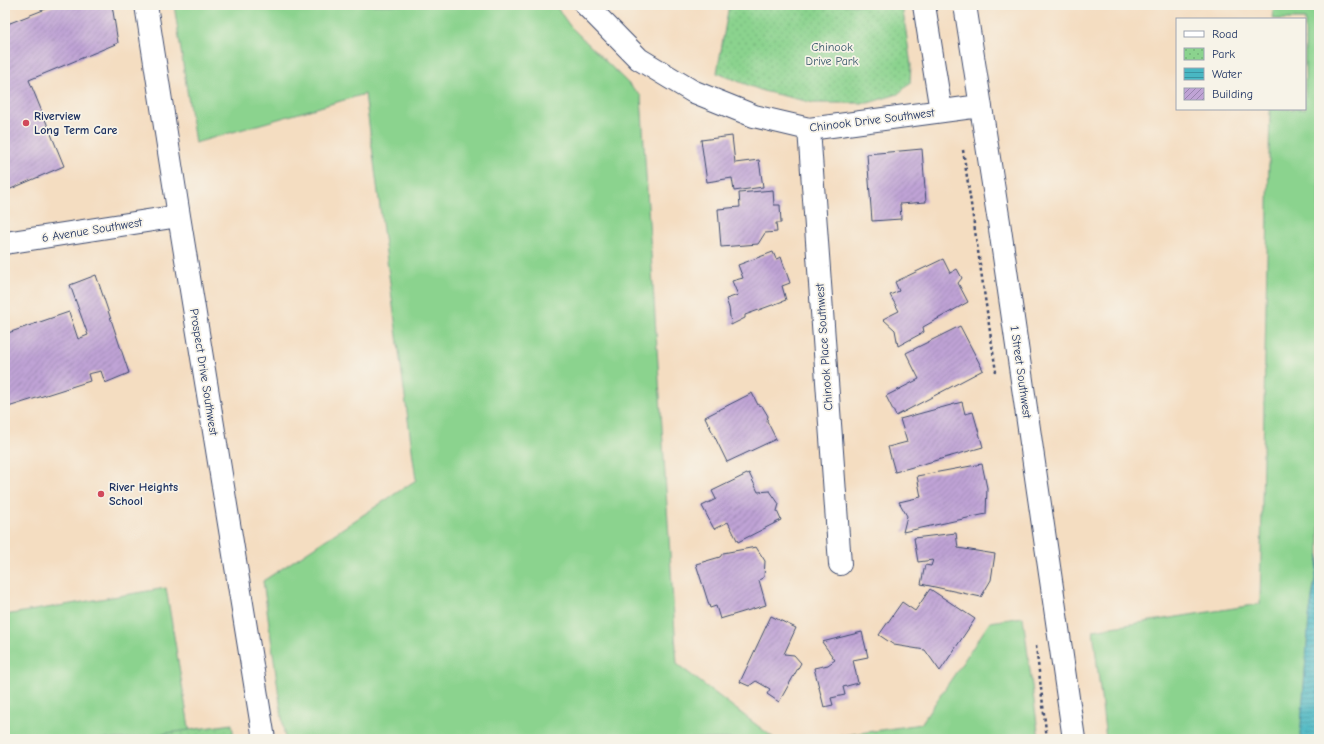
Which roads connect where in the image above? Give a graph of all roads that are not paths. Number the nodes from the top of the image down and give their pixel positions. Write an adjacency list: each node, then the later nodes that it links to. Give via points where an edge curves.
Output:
1 (146, 5): 8 (street, Prospect Drive Southwest)
2 (586, 5): 7 (street, Chinook Drive Southwest, via 639,59 692,92 754,116)
3 (924, 5): 6 (street)
4 (965, 5): 5 (street, 1 Street Southwest)
5 (980, 106): 6 (street, Chinook Drive Southwest); 12 (street, 1 Street Southwest)
6 (941, 111): 7 (street, Chinook Drive Southwest)
7 (809, 130): 10 (street, Chinook Place Southwest)
8 (179, 216): 9 (street, 6 Avenue Southwest); 11 (street, Prospect Drive Southwest)
9 (5, 244)
10 (840, 564)
11 (264, 739)
12 (1074, 739)

